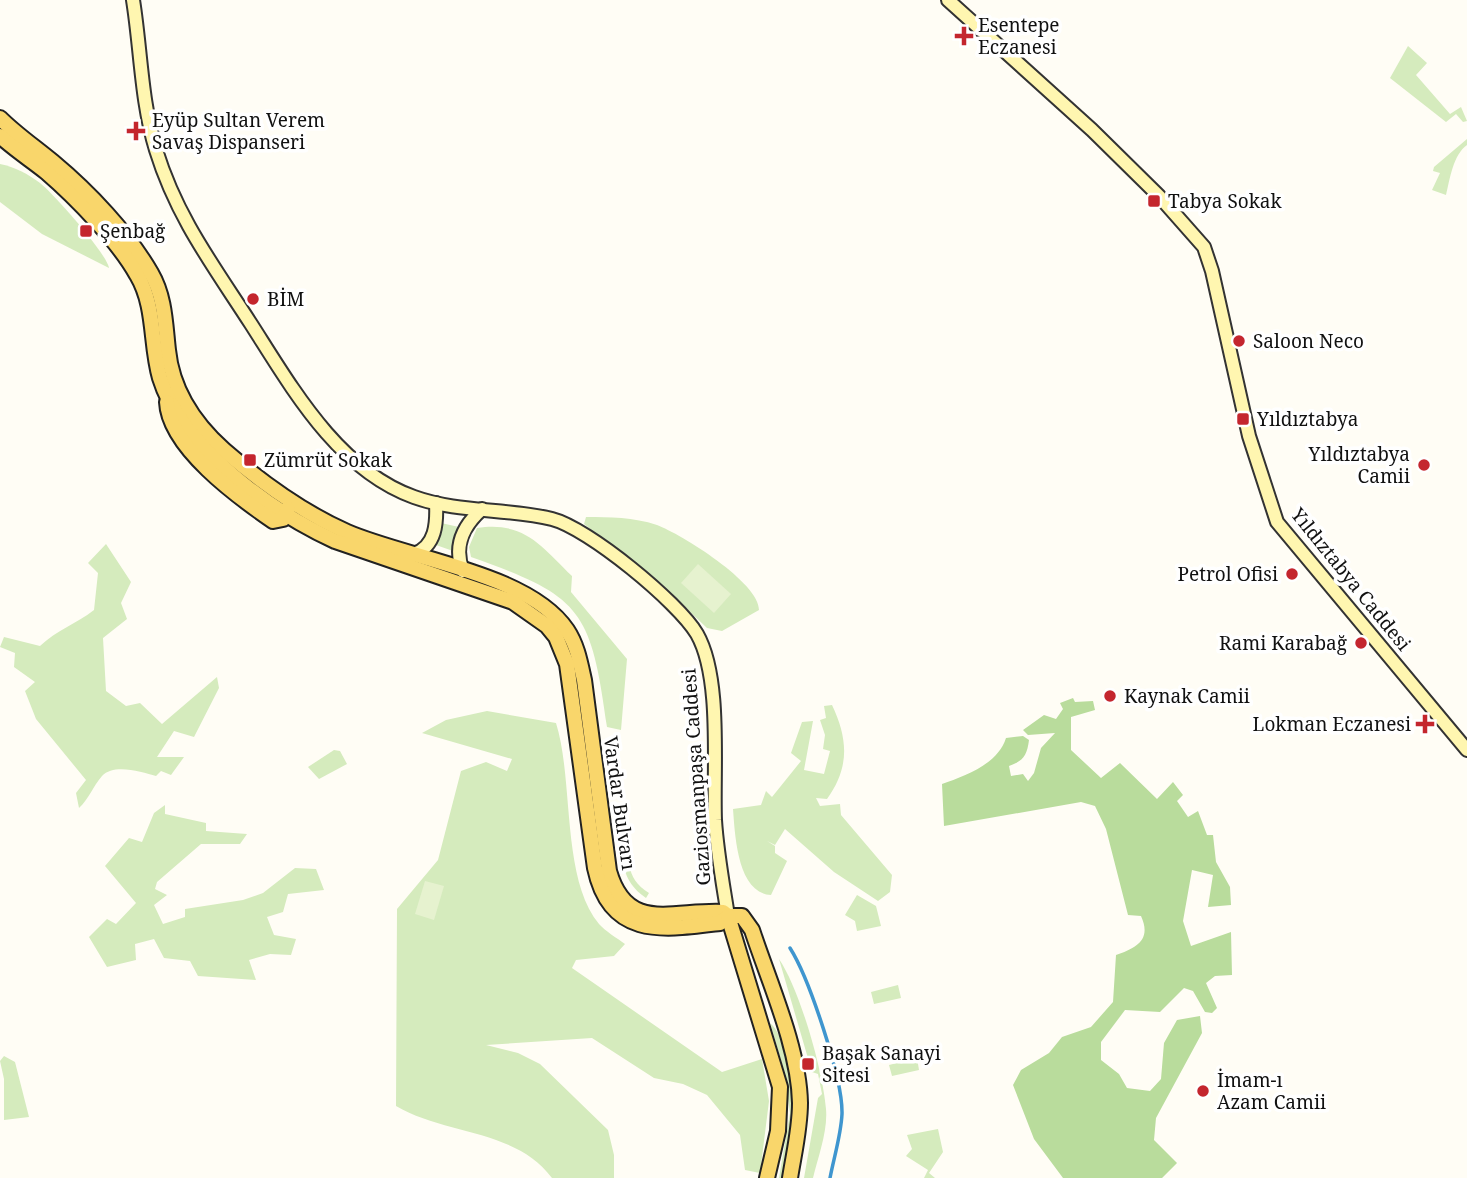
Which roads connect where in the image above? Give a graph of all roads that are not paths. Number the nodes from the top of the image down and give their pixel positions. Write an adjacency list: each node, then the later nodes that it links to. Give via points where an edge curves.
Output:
1 (133, 0): 7 (main road, Gaziosmanpaşa Caddesi, via 155,147 176,208 193,239 323,427 366,470 406,494)
2 (948, 0): 12 (main road, Yıldıztabya Caddesi, via 1107,145 1204,247 1249,436 1277,522)
3 (1, 126): 4 (main road, Vardar Bulvarı); 6 (main road, Vardar Bulvarı, via 79,187 142,258 160,293 170,364 187,407 223,449)
4 (15, 149): 5 (main road); 9 (main road, Vardar Bulvarı, via 60,186 137,275 148,301 157,365 167,396 188,429 213,457)
5 (0, 152)
6 (285, 497): 9 (main road); 10 (main road, Vardar Bulvarı, via 351,534)
7 (436, 503): 8 (main road, Gaziosmanpaşa Caddesi); 10 (main road, via 434,535)
8 (482, 509): 11 (main road, via 469,520 460,538); 13 (main road, Gaziosmanpaşa Caddesi, via 564,523 615,555 696,632 710,670 715,824)
9 (287, 514): 13 (main road, Vardar Bulvarı, via 335,541 513,602 537,617 556,637 567,664 602,893 621,915 649,929 720,923)
10 (414, 554): 11 (main road, Vardar Bulvarı)
11 (463, 571): 13 (main road, Vardar Bulvarı, via 541,603 573,642 584,680 609,871 616,891 633,909 651,915 717,912)
12 (1467, 750)
13 (728, 916): 14 (main road, via 737,914 747,920); 15 (main road, Gaziosmanpaşa Caddesi)
14 (765, 970): 15 (main road); 17 (main road, via 798,1084 799,1121)
15 (747, 976): 16 (main road, Gaziosmanpaşa Caddesi, via 780,1087 778,1131)
16 (767, 1178)
17 (790, 1178)

